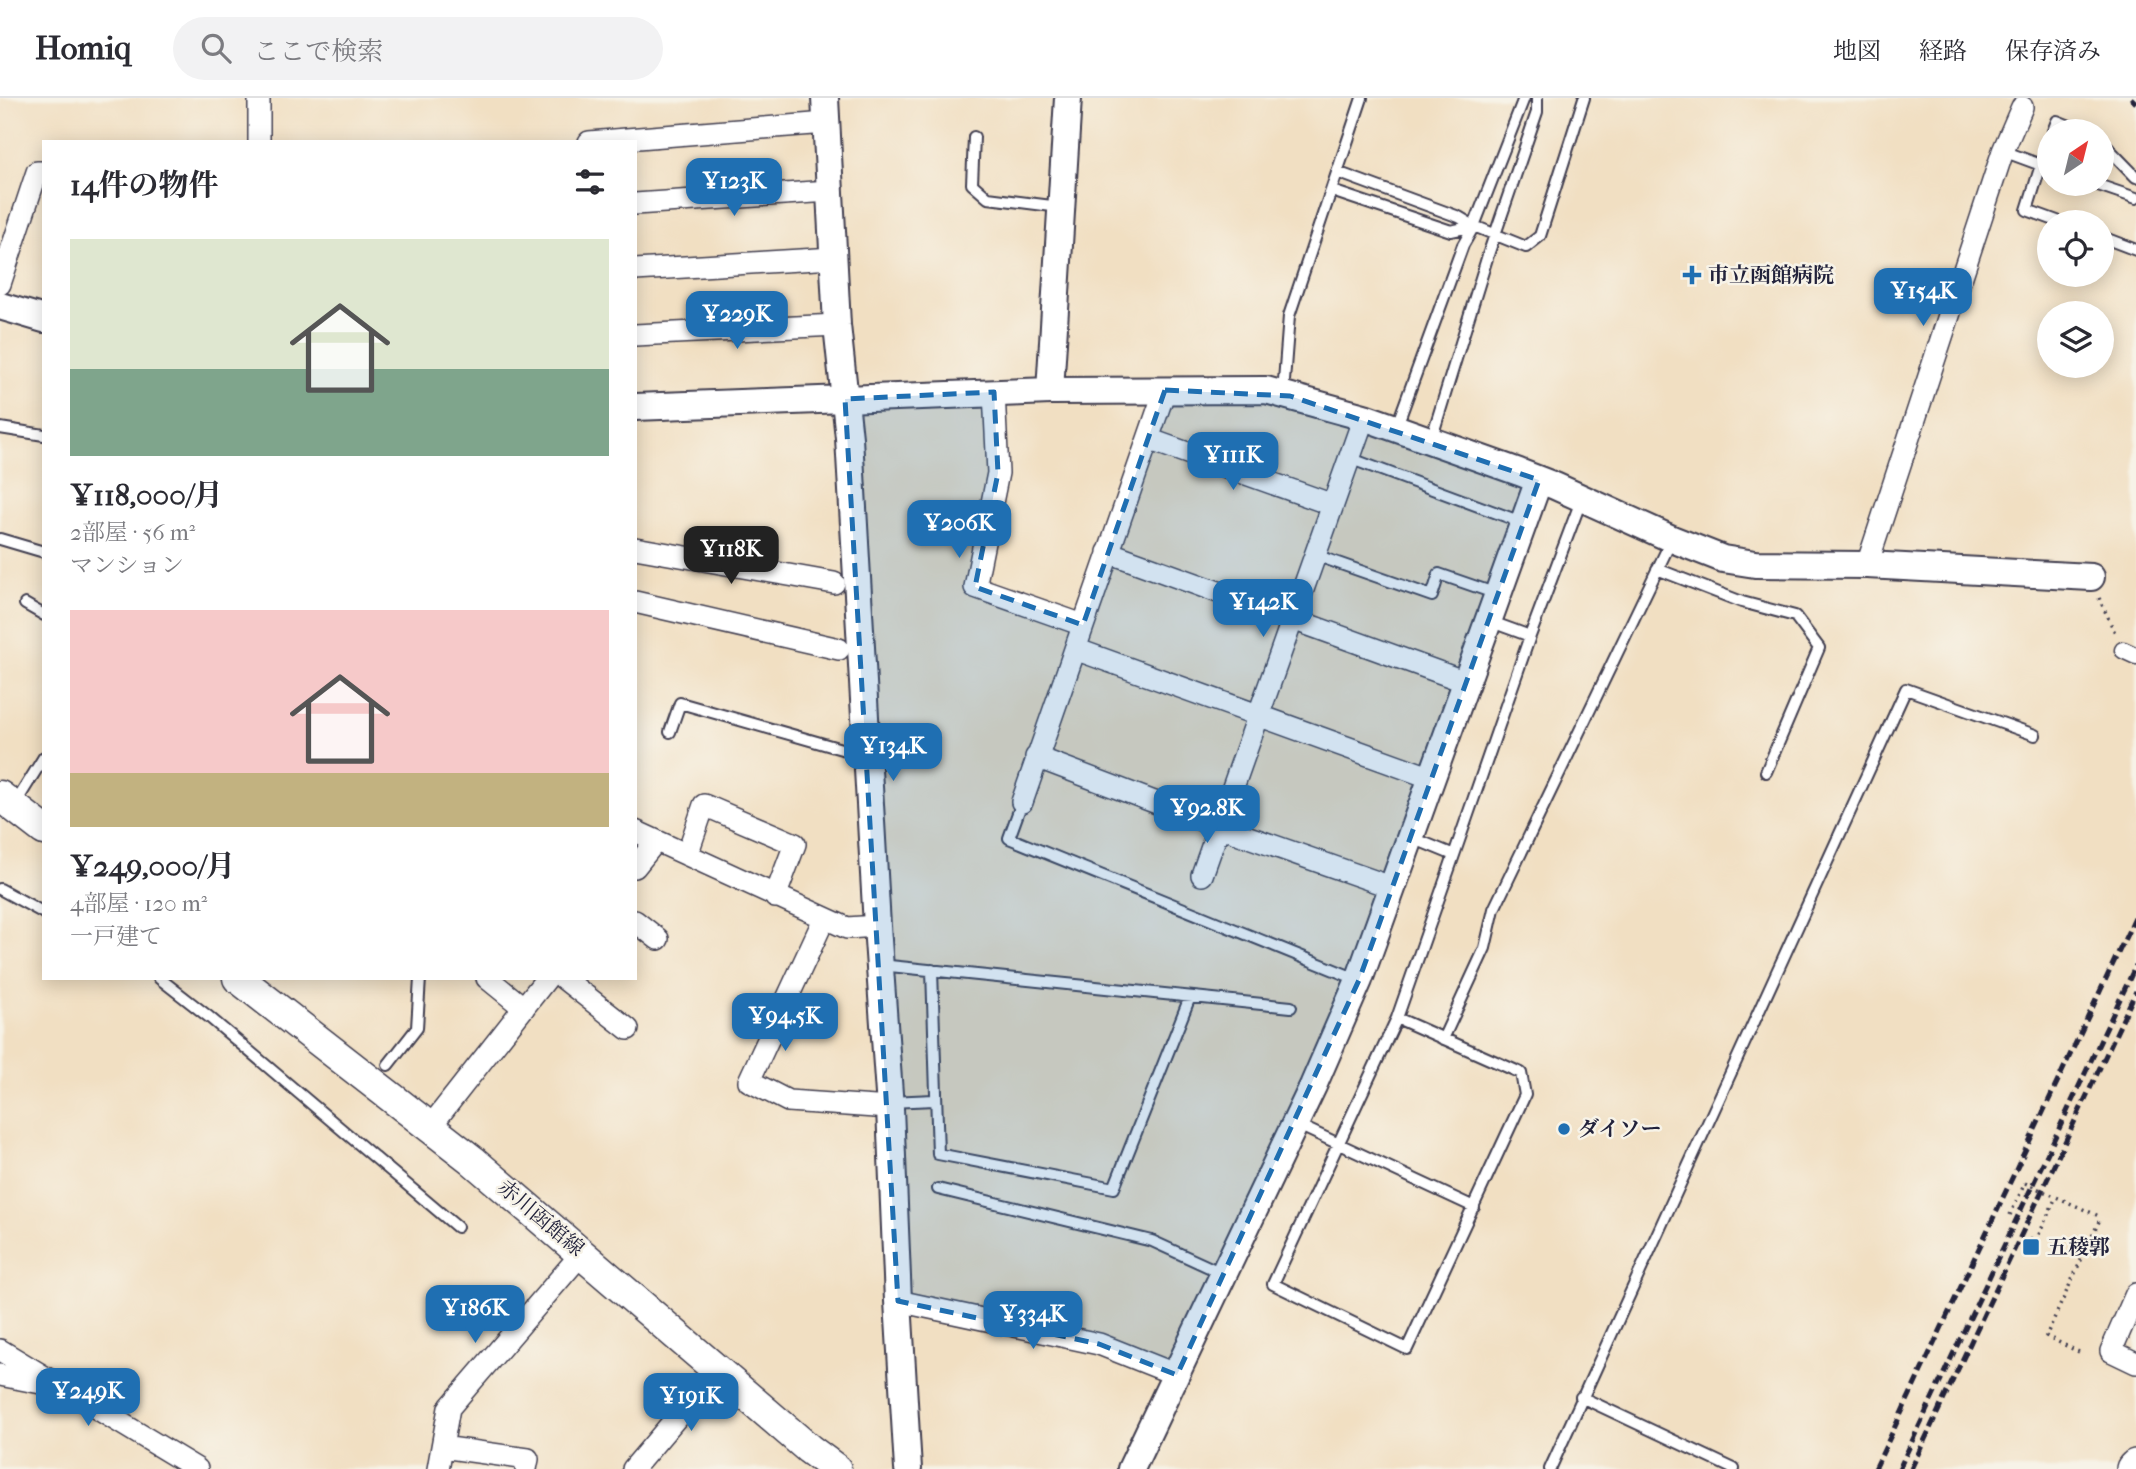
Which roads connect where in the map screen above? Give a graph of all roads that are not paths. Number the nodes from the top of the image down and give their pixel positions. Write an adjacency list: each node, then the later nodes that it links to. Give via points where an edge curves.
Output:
1 (259, 98): 10 (street)
2 (1068, 98): 24 (street)
3 (1362, 98): 16 (lane)
4 (1524, 98): 26 (lane)
5 (1537, 98): 27 (lane, via 1537,112)
6 (1584, 98): 27 (lane, via 1540,236 1526,247)
7 (2022, 107): 12 (street)
8 (825, 111): 11 (street); 20 (street)
9 (974, 137): 24 (lane, via 972,184 988,198)
10 (259, 140)
11 (604, 140)
12 (2003, 151): 14 (lane); 60 (street)
13 (2114, 154): 17 (lane)
14 (2037, 164)
15 (42, 172): 32 (street, via 37,172)
16 (1337, 172): 21 (lane); 26 (lane)
17 (2136, 177)
18 (2037, 185): 25 (lane, via 2026,210)
19 (2114, 190): 22 (lane)
20 (830, 191): 23 (street); 30 (street)
21 (1332, 191): 26 (lane, via 1451,231); 40 (lane, via 1289,316)
22 (2136, 198)
23 (637, 204)
24 (1062, 207): 38 (street)
25 (2037, 214)
26 (1474, 226): 27 (lane); 45 (lane, via 1463,244)
27 (1496, 234): 48 (lane)
28 (2114, 242): 29 (lane)
29 (2136, 250)
30 (834, 258): 31 (street); 35 (street)
31 (637, 270)
32 (0, 284)
33 (0, 306): 34 (street)
34 (42, 318)
35 (837, 325): 36 (street); 41 (street)
36 (637, 335)
37 (1165, 390): 38 (street); 40 (street); 47 (street)
38 (1050, 391): 39 (street)
39 (994, 393): 41 (street); 70 (street, via 998,472 975,587)
40 (1283, 394): 43 (street)
41 (845, 400): 42 (street); 100 (street)
42 (637, 407)
43 (1364, 416): 45 (street); 49 (street)
44 (0, 428): 46 (lane)
45 (1396, 428): 48 (street)
46 (42, 435)
47 (1148, 439): 52 (street); 58 (street)
48 (1430, 440): 50 (street)
49 (1349, 458): 52 (street); 53 (lane)
50 (1539, 480): 51 (street); 53 (street)
51 (1582, 498): 55 (street); 71 (lane)
52 (1333, 506): 59 (street)
53 (1524, 523): 64 (street)
54 (0, 538): 57 (lane)
55 (1672, 539): 60 (street, via 1723,559 1755,564); 61 (lane)
56 (637, 548): 63 (street)
57 (42, 551)
58 (1108, 552): 68 (street); 70 (street)
59 (1315, 555): 64 (lane, via 1432,596 1439,574); 68 (street)
60 (1867, 565): 62 (street)
61 (1657, 569): 81 (lane, via 1795,616 1819,648); 116 (lane, via 1494,909 1485,948)
62 (2091, 577)
63 (834, 583)
64 (1498, 595): 69 (street)
65 (637, 602): 72 (street)
66 (25, 604): 67 (lane)
67 (42, 614)
68 (1292, 620): 74 (street); 75 (street)
69 (1489, 621): 71 (lane); 74 (street)
70 (1083, 625): 73 (street)
71 (1530, 636): 91 (lane)
72 (839, 649)
73 (1074, 649): 75 (street); 79 (street)
74 (1466, 681): 82 (street)
75 (1259, 715): 82 (street); 85 (street)
76 (670, 732): 78 (lane, via 680,703)
77 (2035, 736): 136 (lane, via 1906,689)
78 (845, 750)
79 (1036, 757): 84 (street); 85 (street)
80 (42, 759): 83 (lane)
81 (1766, 772)
82 (1432, 778): 88 (street)
83 (7, 801): 86 (main road)
84 (1021, 802): 110 (lane, via 1009,838)
85 (1220, 827): 93 (street); 94 (street)
86 (42, 828)
87 (637, 832): 89 (street)
88 (1410, 837): 91 (lane); 94 (street)
89 (656, 841): 90 (street); 92 (street)
90 (687, 855): 96 (street); 96 (street, via 704,805 795,844)
91 (1454, 855): 114 (lane)
92 (637, 865)
93 (1202, 875)
94 (1394, 888): 110 (street)
95 (0, 889): 97 (lane)
96 (775, 897): 98 (street)
97 (42, 912)
98 (824, 919): 100 (street, via 847,928); 119 (street, via 749,1081 788,1101)
99 (637, 923): 101 (street)
100 (877, 926): 102 (street)
101 (658, 939)
102 (880, 965): 103 (lane); 119 (street)
103 (932, 970): 111 (lane); 118 (lane)
104 (162, 980): 125 (lane)
105 (241, 980): 121 (main road, 赤川函館線)
106 (420, 980): 117 (lane, via 417,1028)
107 (489, 980): 113 (street)
108 (545, 980): 113 (street)
109 (566, 980): 115 (street)
110 (1359, 980): 120 (street)
111 (1190, 997): 112 (lane); 118 (lane, via 1114,1188 938,1154)
112 (1291, 1007)
113 (524, 1008): 121 (street)
114 (1397, 1018): 116 (lane); 122 (lane)
115 (628, 1029)
116 (1443, 1039): 124 (lane, via 1521,1073 1525,1095)
117 (388, 1065)
118 (934, 1100): 119 (lane)
119 (890, 1105): 129 (street)
120 (1296, 1124): 122 (lane); 127 (street)
121 (430, 1127): 126 (main road, 赤川函館線)
122 (1337, 1144): 124 (lane); 124 (lane, via 1273,1284 1407,1349)
123 (938, 1189): 127 (lane, via 1152,1241)
124 (1474, 1207)
125 (457, 1227)
126 (582, 1253): 132 (main road, 赤川函館線); 137 (street, via 449,1408)
127 (1224, 1275): 134 (street)
128 (2136, 1294): 131 (street, via 2111,1351)
129 (898, 1301): 134 (street, via 1098,1344); 143 (street)
130 (0, 1350): 135 (street)
131 (2136, 1363)
132 (717, 1370): 141 (street); 142 (main road, 赤川函館線)
133 (0, 1375): 135 (street)
134 (1177, 1375): 144 (street)
135 (59, 1386): 138 (street)
136 (1581, 1397): 145 (lane); 146 (lane)
137 (442, 1447): 139 (street); 140 (street, via 528,1459)
138 (197, 1469)
139 (438, 1469)
140 (526, 1469)
141 (633, 1469)
142 (836, 1469)
143 (908, 1469)
144 (1130, 1469)
145 (1550, 1469)
146 (1734, 1469)

